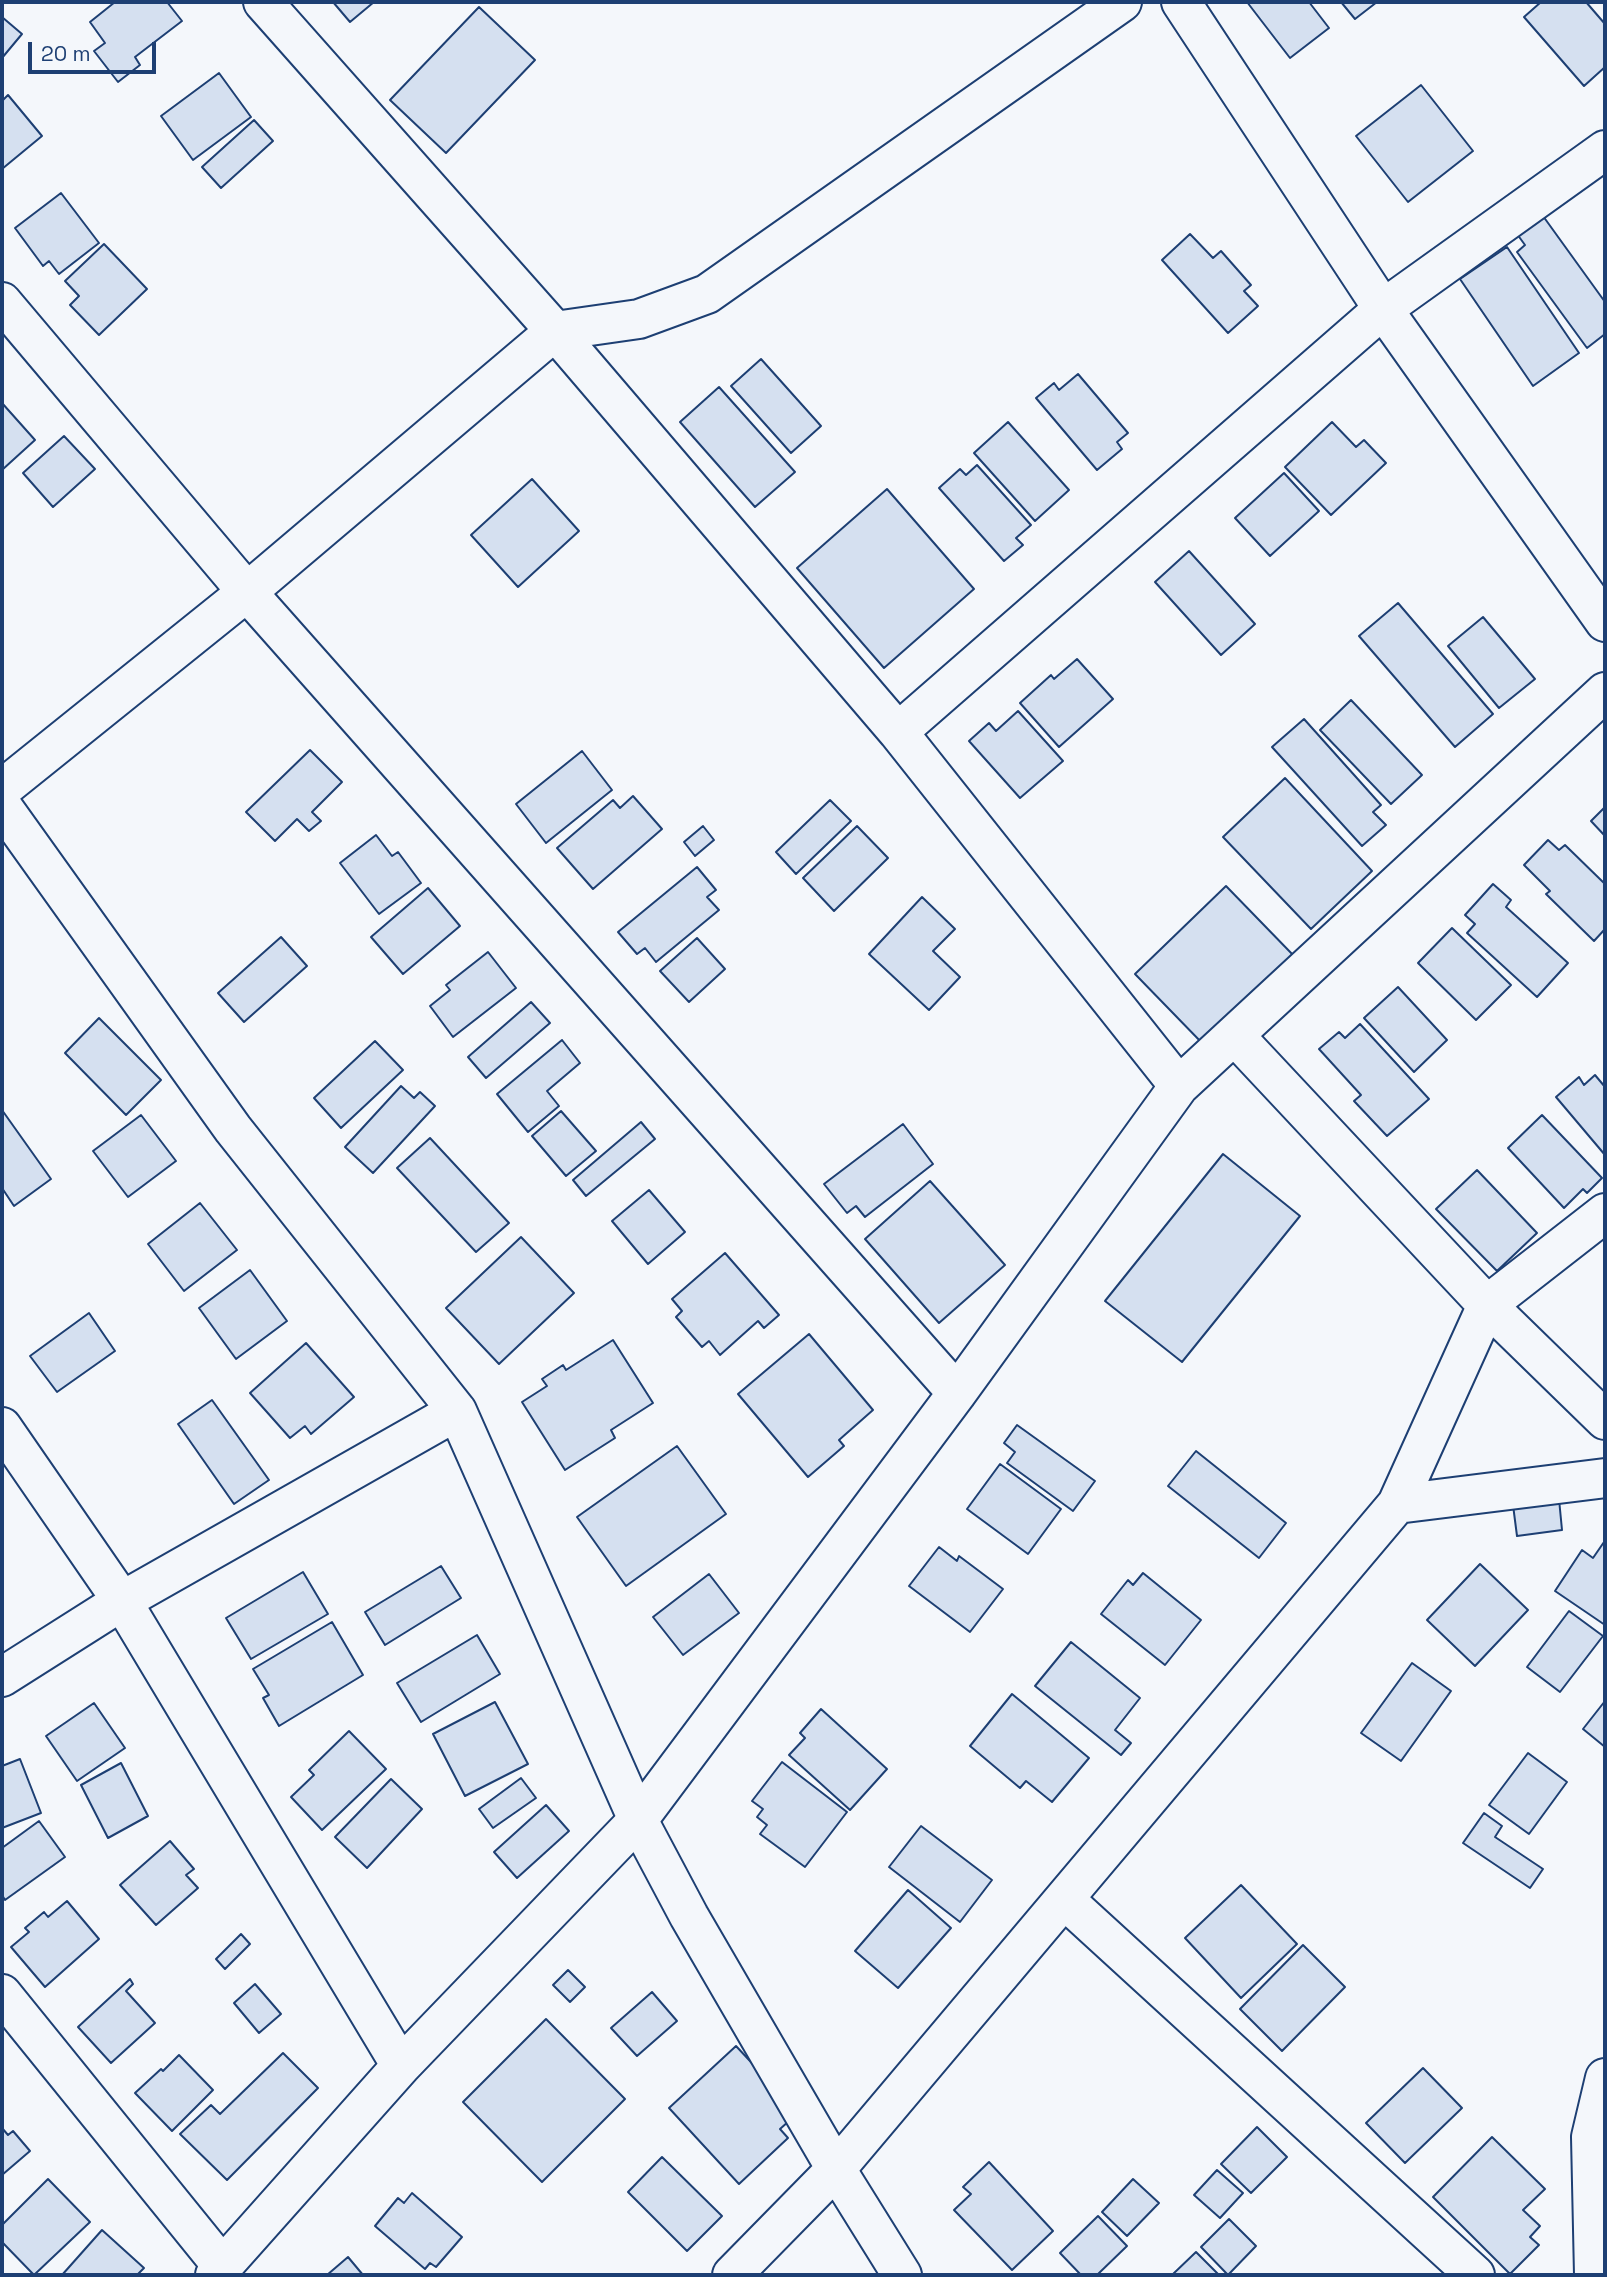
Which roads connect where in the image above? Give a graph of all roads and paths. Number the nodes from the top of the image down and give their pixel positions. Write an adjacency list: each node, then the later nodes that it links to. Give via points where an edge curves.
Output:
1 (263, 2): 7 (street)
2 (1122, 2): 7 (street, via 707,294 639,319)
3 (1181, 2): 6 (street)
4 (1605, 150): 6 (street)
5 (2, 302): 8 (street)
6 (1383, 309): 9 (street); 11 (street)
7 (555, 331): 8 (street); 11 (street)
8 (247, 592): 12 (street); 18 (street)
9 (1605, 622)
10 (1605, 692): 14 (street)
11 (898, 732): 15 (street)
12 (2, 789)
13 (2, 806): 19 (street, via 233,1129)
14 (1234, 1035): 15 (street); 17 (street)
15 (1179, 1086): 18 (street)
16 (1605, 1213): 17 (street)
17 (1487, 1305): 20 (street); 23 (street)
18 (957, 1393): 26 (street)
19 (457, 1411): 24 (street); 26 (street)
20 (1605, 1420)
21 (4, 1434): 24 (street)
22 (1605, 1478): 23 (street)
23 (1397, 1504): 27 (street)
24 (122, 1601): 25 (street); 29 (street)
25 (2, 1677)
26 (638, 1820): 29 (street); 31 (street)
27 (1064, 1899): 31 (street); 35 (street)
28 (2, 1994): 32 (street)
29 (401, 2066): 32 (street)
30 (1605, 2078): 36 (street, via 1591,2137)
31 (836, 2169): 33 (street); 34 (street)
32 (219, 2271)
33 (732, 2275)
34 (902, 2275)
35 (1475, 2275)
36 (1594, 2275)

